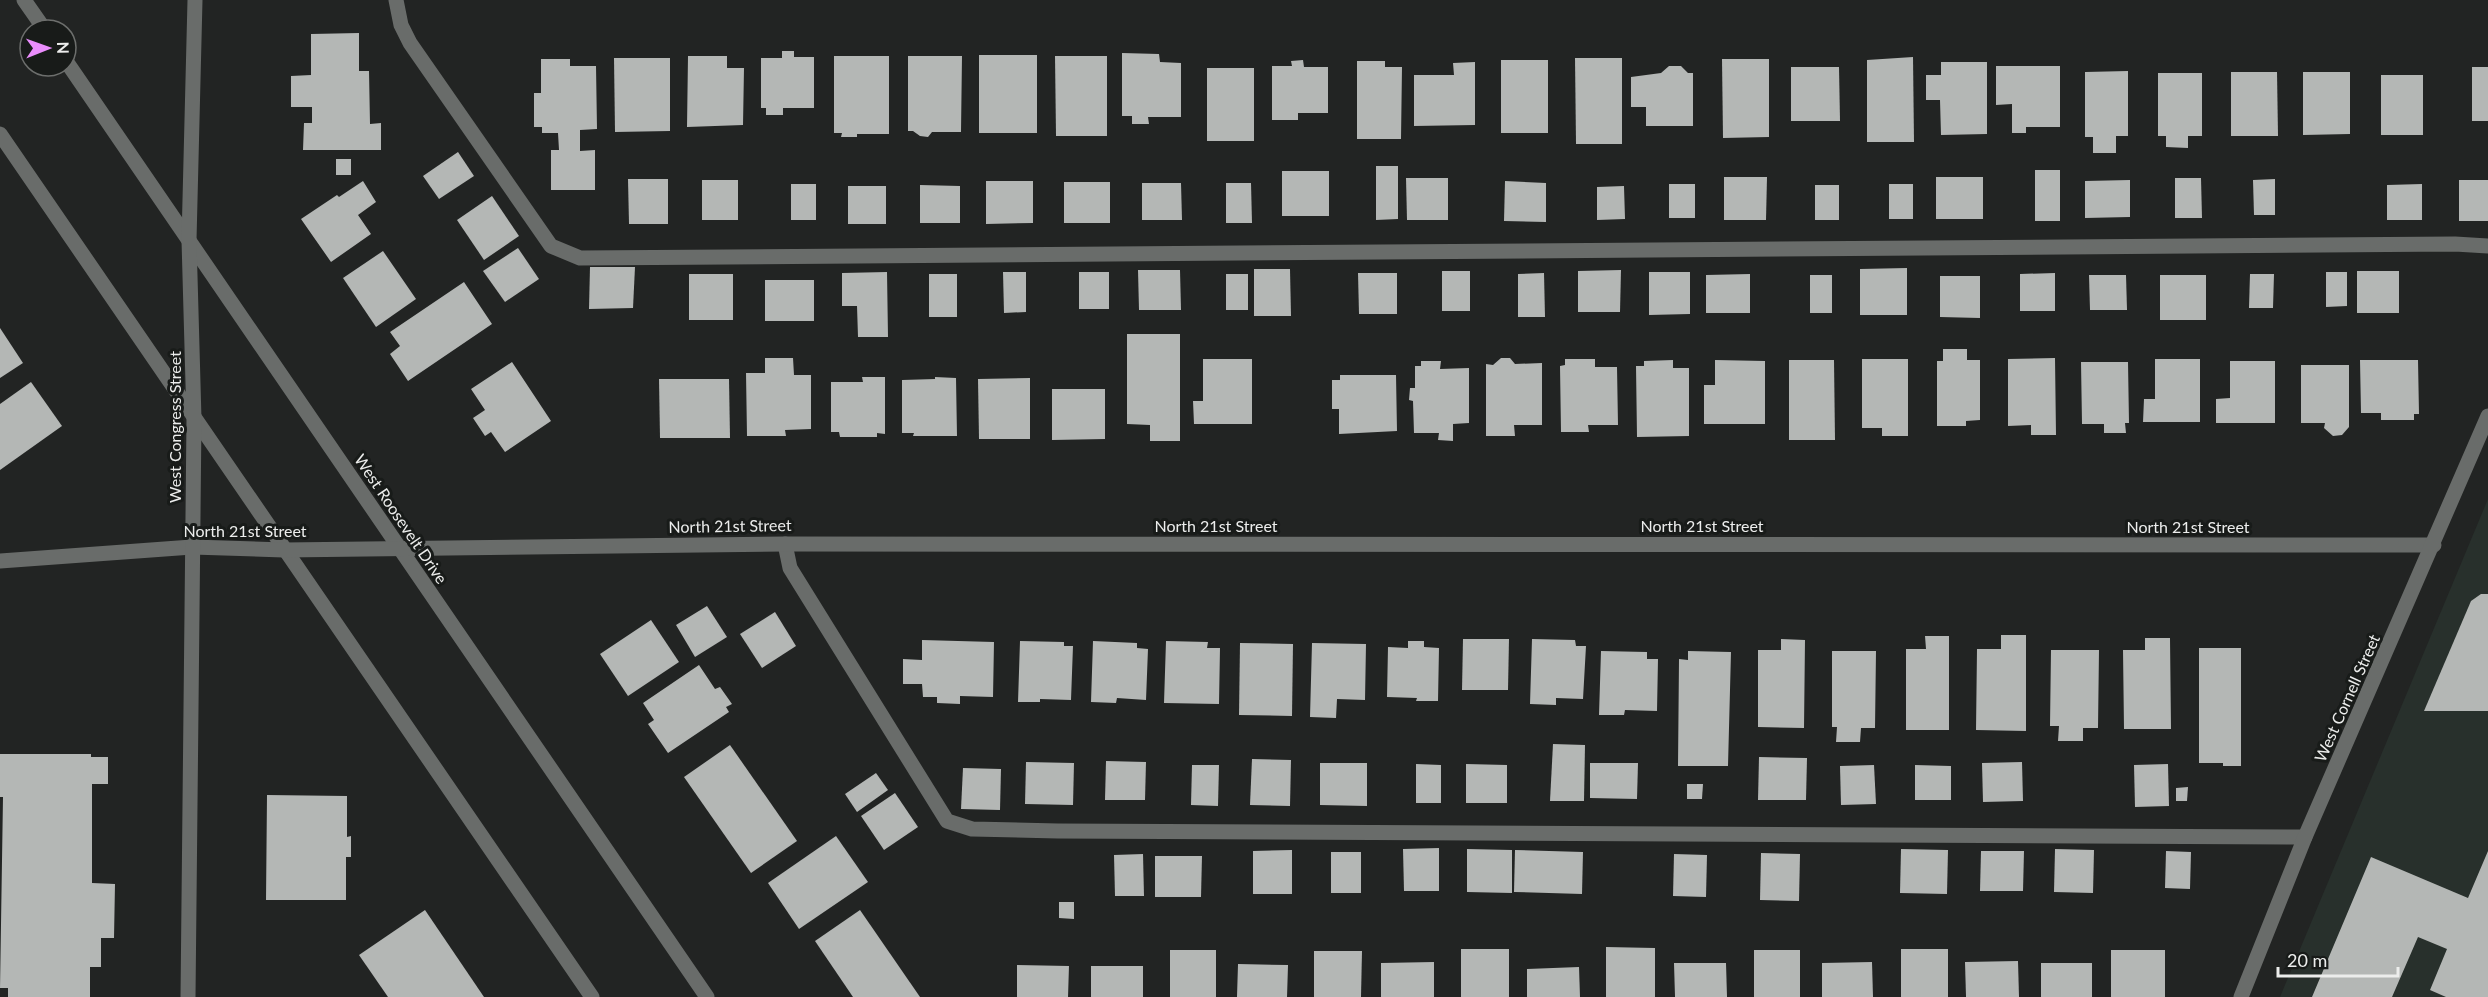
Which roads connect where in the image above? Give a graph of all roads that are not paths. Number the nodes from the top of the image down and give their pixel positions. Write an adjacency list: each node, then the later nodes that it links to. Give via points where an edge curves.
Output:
1 (24, 0): 4 (street)
2 (195, 0): 7 (street, West Congress Street)
3 (396, 0): 8 (street, via 410,43 551,246 580,258)
4 (37, 18)
5 (78, 78): 7 (street, West Roosevelt Drive)
6 (0, 134): 10 (street)
7 (189, 240): 10 (street, West Congress Street); 14 (street, West Roosevelt Drive)
8 (2488, 246)
9 (2488, 416): 12 (street, West Cornell Street)
10 (194, 419): 13 (street, West Congress Street); 15 (street)
11 (785, 544): 12 (street, North 21st Street); 14 (street, North 21st Street); 17 (street, via 790,568 947,821 972,829)
12 (2433, 545): 17 (street, West Cornell Street)
13 (192, 547): 15 (street, North 21st Street); 16 (street, North 21st Street); 18 (street, West Congress Street)
14 (400, 548): 15 (street, North 21st Street); 20 (street, West Roosevelt Drive)
15 (284, 549): 19 (street)
16 (0, 561)
17 (2305, 837): 21 (street, West Cornell Street)
18 (188, 997)
19 (592, 997)
20 (706, 997)
21 (2241, 997)

